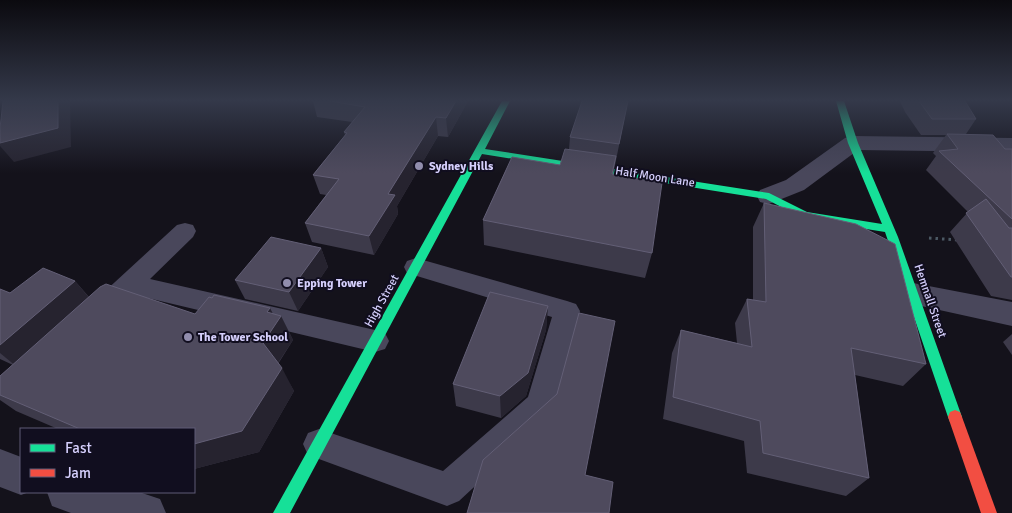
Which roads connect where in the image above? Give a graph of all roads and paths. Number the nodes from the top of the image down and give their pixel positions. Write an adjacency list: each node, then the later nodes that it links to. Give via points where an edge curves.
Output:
1 (494, 125): 5 (street, High Street)
2 (847, 125): 3 (street, Hemnall Street)
3 (853, 144): 4 (street); 6 (street, via 794,185); 8 (street, Hemnall Street)
4 (1012, 145)
5 (480, 151): 6 (street, Half Moon Lane); 10 (street, High Street)
6 (769, 196): 8 (street, Half Moon Lane, via 804,215)
7 (185, 230): 11 (lane)
8 (892, 233): 9 (path); 12 (street, Hemnall Street)
9 (959, 240)
10 (416, 267): 15 (street, High Street); 16 (lane, via 567,311 540,405 446,489)
11 (130, 284): 14 (lane); 15 (lane)
12 (913, 294): 13 (street); 20 (street, Hemnall Street)
13 (1012, 314)
14 (79, 330)
15 (375, 341): 16 (street, High Street)
16 (319, 444): 19 (street, High Street)
17 (69, 493): 18 (street)
18 (146, 513)
19 (281, 513)
20 (989, 513)

